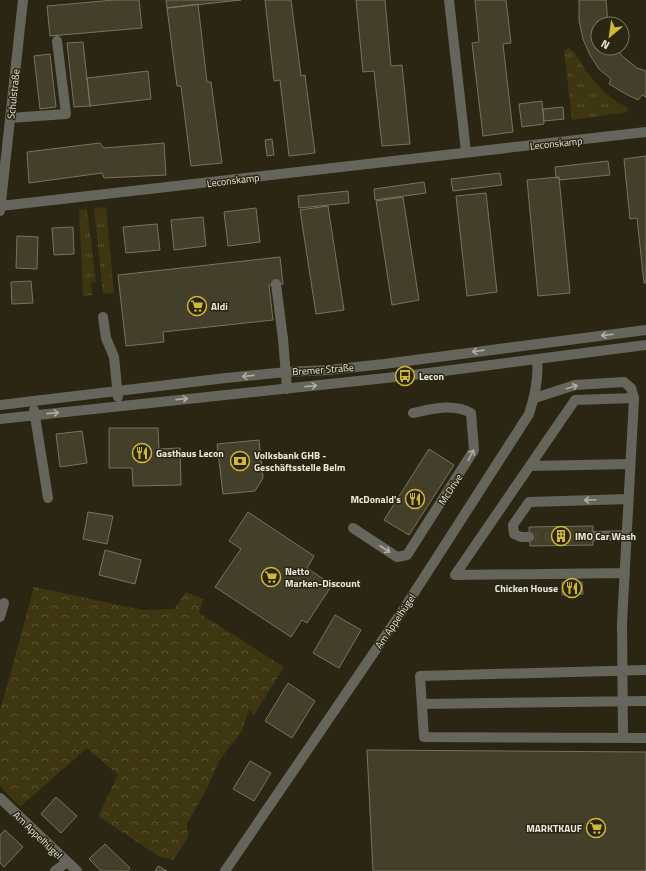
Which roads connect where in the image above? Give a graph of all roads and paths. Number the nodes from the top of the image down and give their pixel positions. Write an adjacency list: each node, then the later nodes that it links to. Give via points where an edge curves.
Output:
1 (23, 0): 4 (street, Schulstraße)
2 (449, 0): 6 (street)
3 (58, 41): 4 (street, via 66,114)
4 (10, 118): 7 (street, Schulstraße)
5 (646, 132): 6 (street, Leconskamp)
6 (466, 152): 7 (street, Leconskamp)
7 (0, 209)
8 (276, 284): 13 (street)
9 (103, 317): 15 (street, via 106,338 114,357)
10 (646, 330): 13 (street, Bremer Straße, one-way to 13, via 384,364)
11 (646, 345): 12 (street, Bremer Straße)
12 (537, 359): 14 (street, Bremer Straße, one-way to 12); 16 (street, Am Appelhügel)
13 (286, 372): 14 (street); 15 (street, Bremer Straße, one-way to 15)
14 (287, 389): 20 (street, Bremer Straße, one-way to 14)
15 (117, 391): 18 (street, Bremer Straße); 20 (street)
16 (535, 398): 17 (street, one-way to 17, via 575,385 624,382 631,388); 46 (street, Am Appelhügel, via 529,414 407,604)
17 (634, 398): 24 (street); 25 (street, via 575,400)
18 (33, 401): 19 (street, Bremer Straße); 22 (street)
19 (0, 405)
20 (118, 406): 22 (street, Bremer Straße, one-way to 20)
21 (412, 413): 28 (street, McDrive, one-way to 21, via 397,557 407,556 474,450 471,413 462,408 440,407)
22 (35, 415): 23 (street, Bremer Straße); 26 (street)
23 (0, 419)
24 (630, 464): 25 (street); 27 (street)
25 (530, 466): 32 (street, via 455,575)
26 (48, 498)
27 (629, 499): 29 (street); 31 (street, one-way to 31, via 529,502 513,525 514,534)
28 (352, 528)
29 (627, 535): 30 (street); 32 (street)
30 (593, 536)
31 (529, 537)
32 (625, 573): 36 (street, via 622,623)
33 (4, 603): 34 (street)
34 (0, 617)
35 (646, 670): 36 (street)
36 (624, 671): 37 (street); 39 (street, via 420,676)
37 (624, 701): 38 (street); 39 (street); 40 (street)
38 (646, 701)
39 (422, 704): 40 (street, via 424,737)
40 (623, 738): 41 (street)
41 (646, 738)
42 (0, 798): 43 (street, Am Appelhügel)
43 (67, 862): 44 (street); 45 (street, Am Appelhügel)
44 (55, 871)
45 (77, 871)
46 (224, 871)

